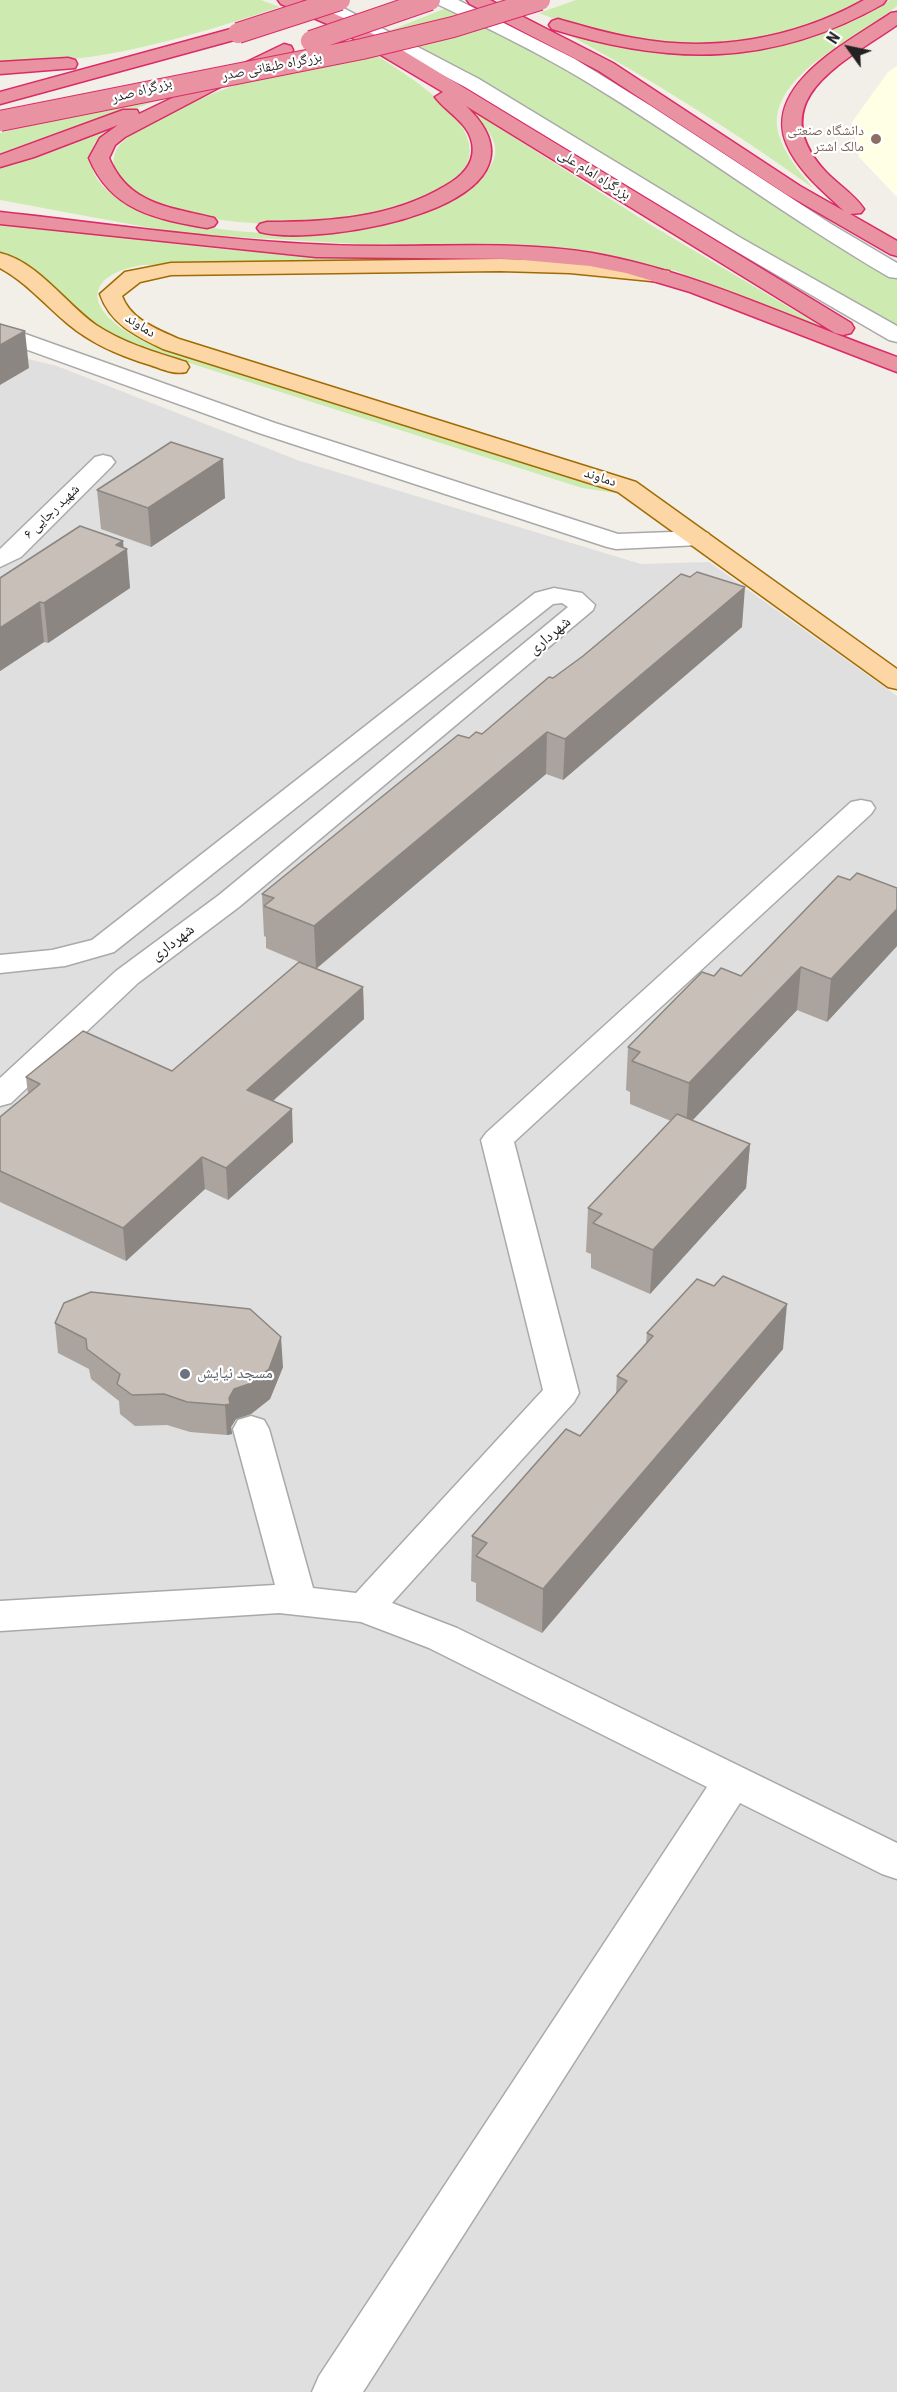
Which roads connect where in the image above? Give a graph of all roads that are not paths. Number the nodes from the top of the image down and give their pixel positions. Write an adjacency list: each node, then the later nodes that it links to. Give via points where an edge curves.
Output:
1 (287, 0): 13 (highway, بزرگراه امام علی, via 338,22)
2 (314, 0): 28 (street, via 488,92 734,242)
3 (340, 0): 10 (highway, bridge)
4 (430, 0): 11 (highway, bridge)
5 (443, 0): 25 (street, via 531,43 608,87 801,215)
6 (477, 0): 8 (highway, via 608,40 700,49 791,38 848,18); 23 (highway, via 606,68 793,190)
7 (540, 0): 16 (highway, بزرگراه طبقاتی صدر, bridge, via 396,41)
8 (877, 0)
9 (897, 17): 22 (highway, via 813,76 790,111 794,141 824,184)
10 (238, 33): 12 (highway, via 66,65); 15 (highway, بزرگراه صدر)
11 (284, 50): 14 (highway); 17 (highway, بزرگراه صدر)
12 (0, 68)
13 (416, 69): 14 (highway, via 477,130 483,143 478,168 463,183 431,201 376,219 321,227 265,228 190,219 131,199 111,184 99,158 107,142); 29 (highway, بزرگراه امام علی)
14 (218, 82): 18 (highway)
15 (0, 96)
16 (0, 121)
17 (0, 128)
18 (0, 161)
19 (0, 204): 21 (highway)
20 (0, 218): 21 (highway)
21 (157, 235): 26 (highway, via 318,252 495,252 588,259)
22 (897, 244)
23 (897, 250)
24 (0, 260): 32 (main road, دماوند, via 36,282 89,330 113,343)
25 (897, 272)
26 (661, 276): 30 (highway, via 726,297 840,346); 32 (main road, دماوند, via 500,265 171,269 133,277 111,294 123,317 171,344 627,487)
27 (0, 332): 32 (street, via 267,428 616,542)
28 (897, 335)
29 (897, 357)
30 (897, 365)
31 (103, 462): 33 (street, شهید رجایی ۶, via 12,552)
32 (699, 538): 34 (main road, دماوند)
33 (0, 559)
34 (897, 681)
35 (861, 807): 44 (street, via 497,1140 561,1393)
36 (186, 882): 37 (street); 37 (street, شهرداری, via 544,598 564,596 582,605); 38 (street, شهرداری, via 103,946)
37 (229, 901): 40 (street, شهرداری)
38 (81, 955): 39 (street, شهرداری); 40 (street)
39 (0, 964)
40 (127, 977): 41 (street, شهرداری)
41 (0, 1096)
42 (251, 1429): 43 (street)
43 (298, 1601): 44 (street); 45 (street)
44 (365, 1608): 46 (street, via 443,1638)
45 (0, 1616)
46 (733, 1781): 47 (street); 48 (street)
47 (897, 1862)
48 (336, 2392)

